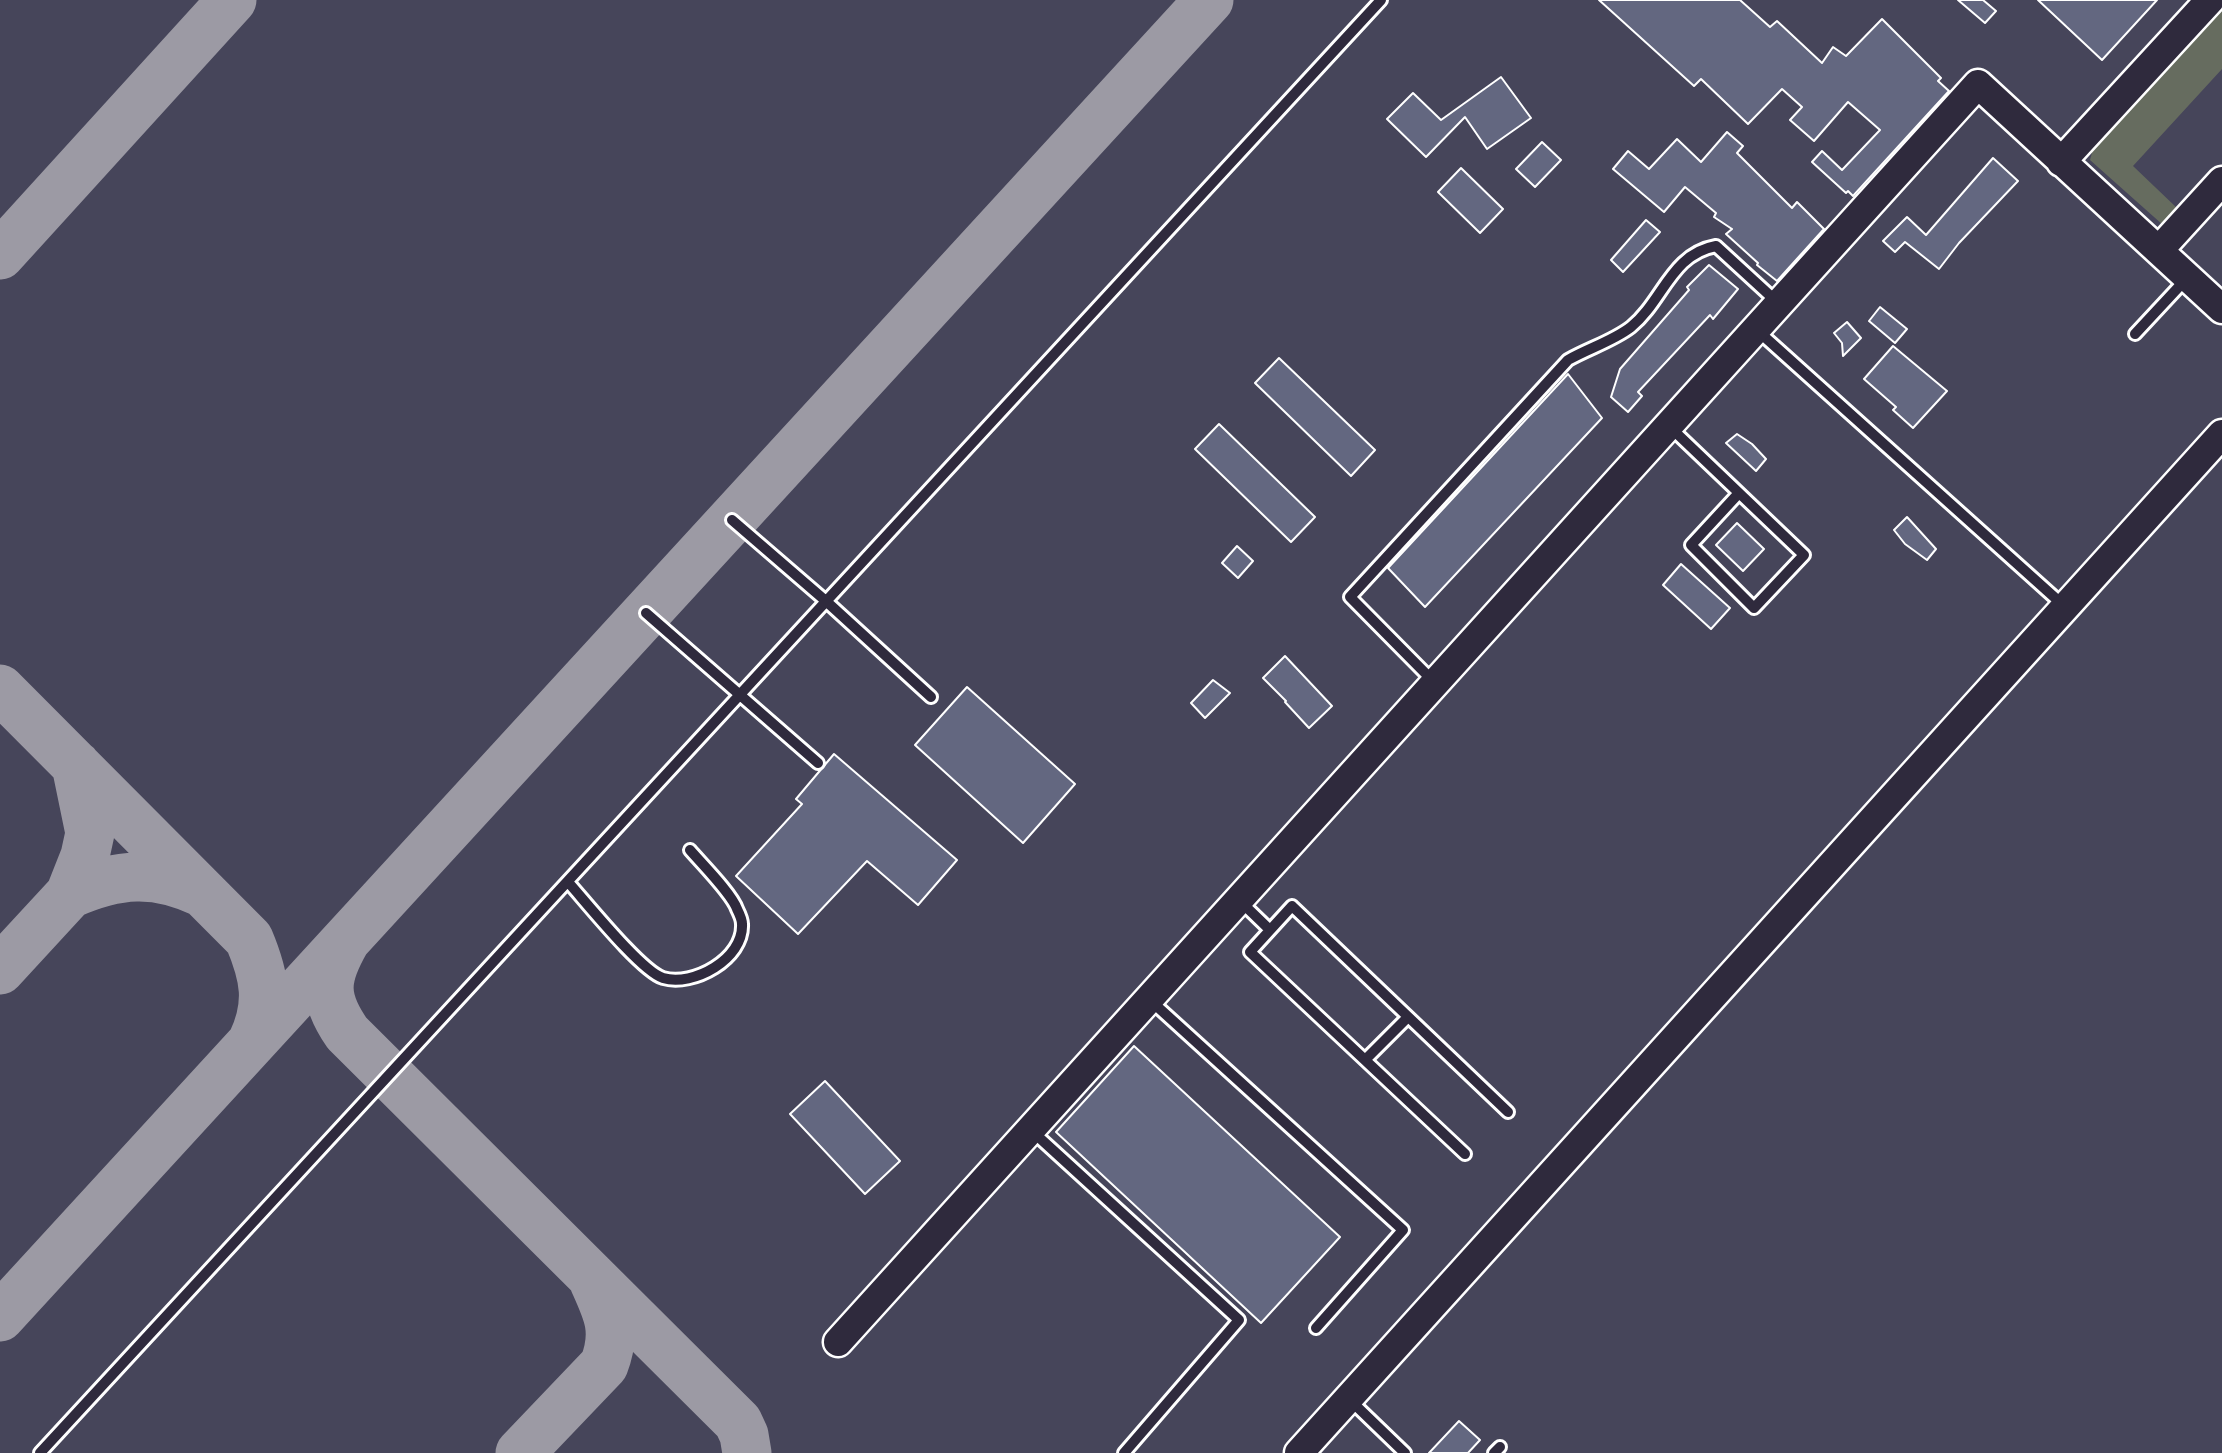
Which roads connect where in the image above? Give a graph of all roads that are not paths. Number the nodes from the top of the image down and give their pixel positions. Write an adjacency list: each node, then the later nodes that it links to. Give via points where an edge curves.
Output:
1 (1381, 0): 15 (lane)
2 (2210, 0): 3 (street)
3 (2061, 162): 5 (street); 7 (street, via 1978,84)
4 (2222, 181): 5 (street)
5 (2159, 250): 6 (street)
6 (2188, 277): 8 (street); 10 (lane)
7 (1779, 303): 9 (street); 18 (lane, via 1716,246 1701,248 1684,260 1634,325 1568,360 1350,597)
8 (2222, 309)
9 (1756, 329): 11 (street); 16 (lane)
10 (2136, 334)
11 (1668, 425): 13 (lane); 18 (street)
12 (2222, 434): 16 (street)
13 (1739, 493): 13 (lane, via 1804,555 1754,608 1691,545)
14 (732, 520): 15 (lane)
15 (827, 602): 19 (lane); 20 (lane)
16 (2065, 607): 34 (street)
17 (646, 613): 19 (lane)
18 (1436, 682): 24 (street)
19 (740, 696): 21 (lane); 23 (lane)
20 (931, 697)
21 (818, 763)
22 (690, 850): 23 (lane, via 736,905 742,925 735,948 713,971 688,979 663,978 644,966)
23 (568, 882): 35 (lane)
24 (1238, 900): 25 (lane); 26 (street)
25 (1270, 930): 27 (lane, via 1292,906); 28 (lane, via 1250,952)
26 (1149, 999): 30 (street); 32 (lane, via 1403,1230)
27 (1408, 1017): 28 (lane); 29 (lane)
28 (1365, 1059): 31 (lane)
29 (1508, 1112)
30 (1031, 1129): 33 (street); 36 (lane, via 1239,1320)
31 (1465, 1154)
32 (1316, 1328)
33 (838, 1342)
34 (1349, 1399): 37 (street); 38 (lane)
35 (40, 1453)
36 (1124, 1453)
37 (1299, 1453)
38 (1405, 1453)

